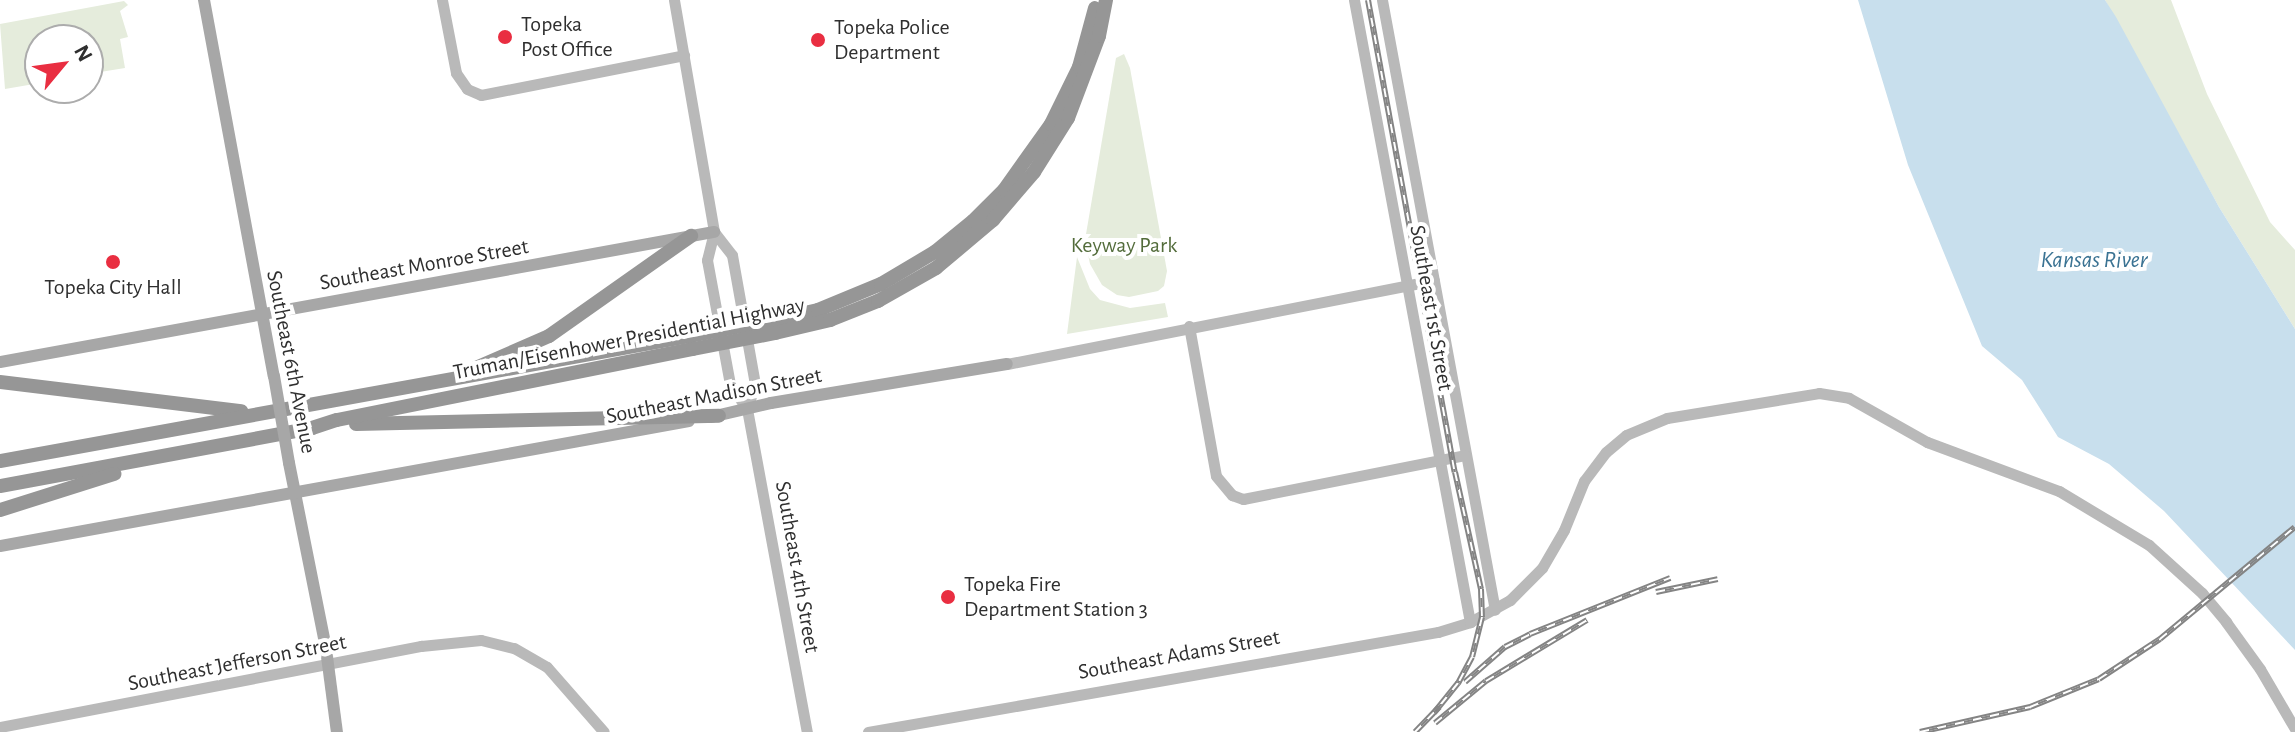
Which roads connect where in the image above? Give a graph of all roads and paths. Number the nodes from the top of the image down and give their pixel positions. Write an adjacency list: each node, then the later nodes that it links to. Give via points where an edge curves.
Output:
1 (204, 0): 15 (main road, Southeast 6th Avenue)
2 (442, 0): 8 (street, via 456,73 467,89 488,95)
3 (674, 0): 8 (street, Southeast 4th Street)
4 (1096, 0): 9 (highway, Truman/Eisenhower Presidential Highway)
5 (1106, 0): 9 (highway, Truman/Eisenhower Presidential Highway)
6 (1354, 0): 14 (street, Southeast 1st Street)
7 (1382, 0): 13 (street, Southeast 1st Street)
8 (684, 55): 10 (street, Southeast 4th Street)
9 (1084, 68): 12 (highway, Truman/Eisenhower Presidential Highway, via 1034,152 1004,190); 12 (highway, Truman/Eisenhower Presidential Highway, via 1068,118 1034,172 974,237)
10 (714, 232): 11 (main road, Southeast Monroe Street); 22 (street, Southeast 4th Street, via 707,260 730,384); 22 (street, Southeast 4th Street, via 732,255 755,384)
11 (691, 236): 15 (main road, Southeast Monroe Street); 20 (highway, via 549,336)
12 (916, 272): 17 (highway, Truman/Eisenhower Presidential Highway, bridge, via 774,327)
13 (1434, 280): 14 (street, Southeast Madison Street); 27 (street, Southeast 1st Street)
14 (1406, 285): 16 (street, Southeast Madison Street); 28 (street, Southeast 1st Street)
15 (261, 314): 18 (main road, Southeast Monroe Street); 31 (main road, Southeast 6th Avenue, bridge)
16 (1189, 326): 19 (street, Southeast Madison Street, via 1176,333); 28 (street, via 1216,476 1229,493 1243,499)
17 (691, 342): 20 (highway, Truman/Eisenhower Presidential Highway); 25 (highway, Truman/Eisenhower Presidential Highway)
18 (0, 362)
19 (1007, 364): 22 (main road, Southeast Madison Street)
20 (450, 378): 23 (highway, Truman/Eisenhower Presidential Highway)
21 (0, 382): 23 (highway)
22 (747, 409): 24 (main road, Southeast Madison Street); 41 (street, Southeast 4th Street)
23 (261, 412): 29 (highway, Truman/Eisenhower Presidential Highway)
24 (719, 416): 25 (highway, via 395,421); 31 (main road, Southeast Madison Street)
25 (312, 428): 26 (highway, Truman/Eisenhower Presidential Highway)
26 (175, 454): 30 (highway, Truman/Eisenhower Presidential Highway); 32 (highway)
27 (1465, 455): 28 (street); 34 (street, Southeast 1st Street)
28 (1438, 460): 35 (street, Southeast 1st Street)
29 (0, 461)
30 (0, 486)
31 (294, 492): 33 (main road, Southeast Madison Street); 36 (main road, Southeast 6th Avenue)
32 (0, 510)
33 (0, 546)
34 (1495, 610): 35 (street, Southeast Adams Street); 38 (street, Southeast Adams Street, via 1542,568 1584,481 1626,435 1681,415 1819,393 1849,398 1927,442 2010,469 2076,499 2149,545 2202,593 2243,644)
35 (1470, 622): 42 (street, Southeast Adams Street, via 1438,632)
36 (327, 667): 37 (street, Southeast Jefferson Street); 39 (main road, Southeast 6th Avenue); 40 (street, Southeast Jefferson Street, via 421,646 481,640 514,648 547,667)
37 (0, 727)
38 (2295, 729)
39 (336, 730)
40 (604, 732)
41 (807, 732)
42 (868, 732)

